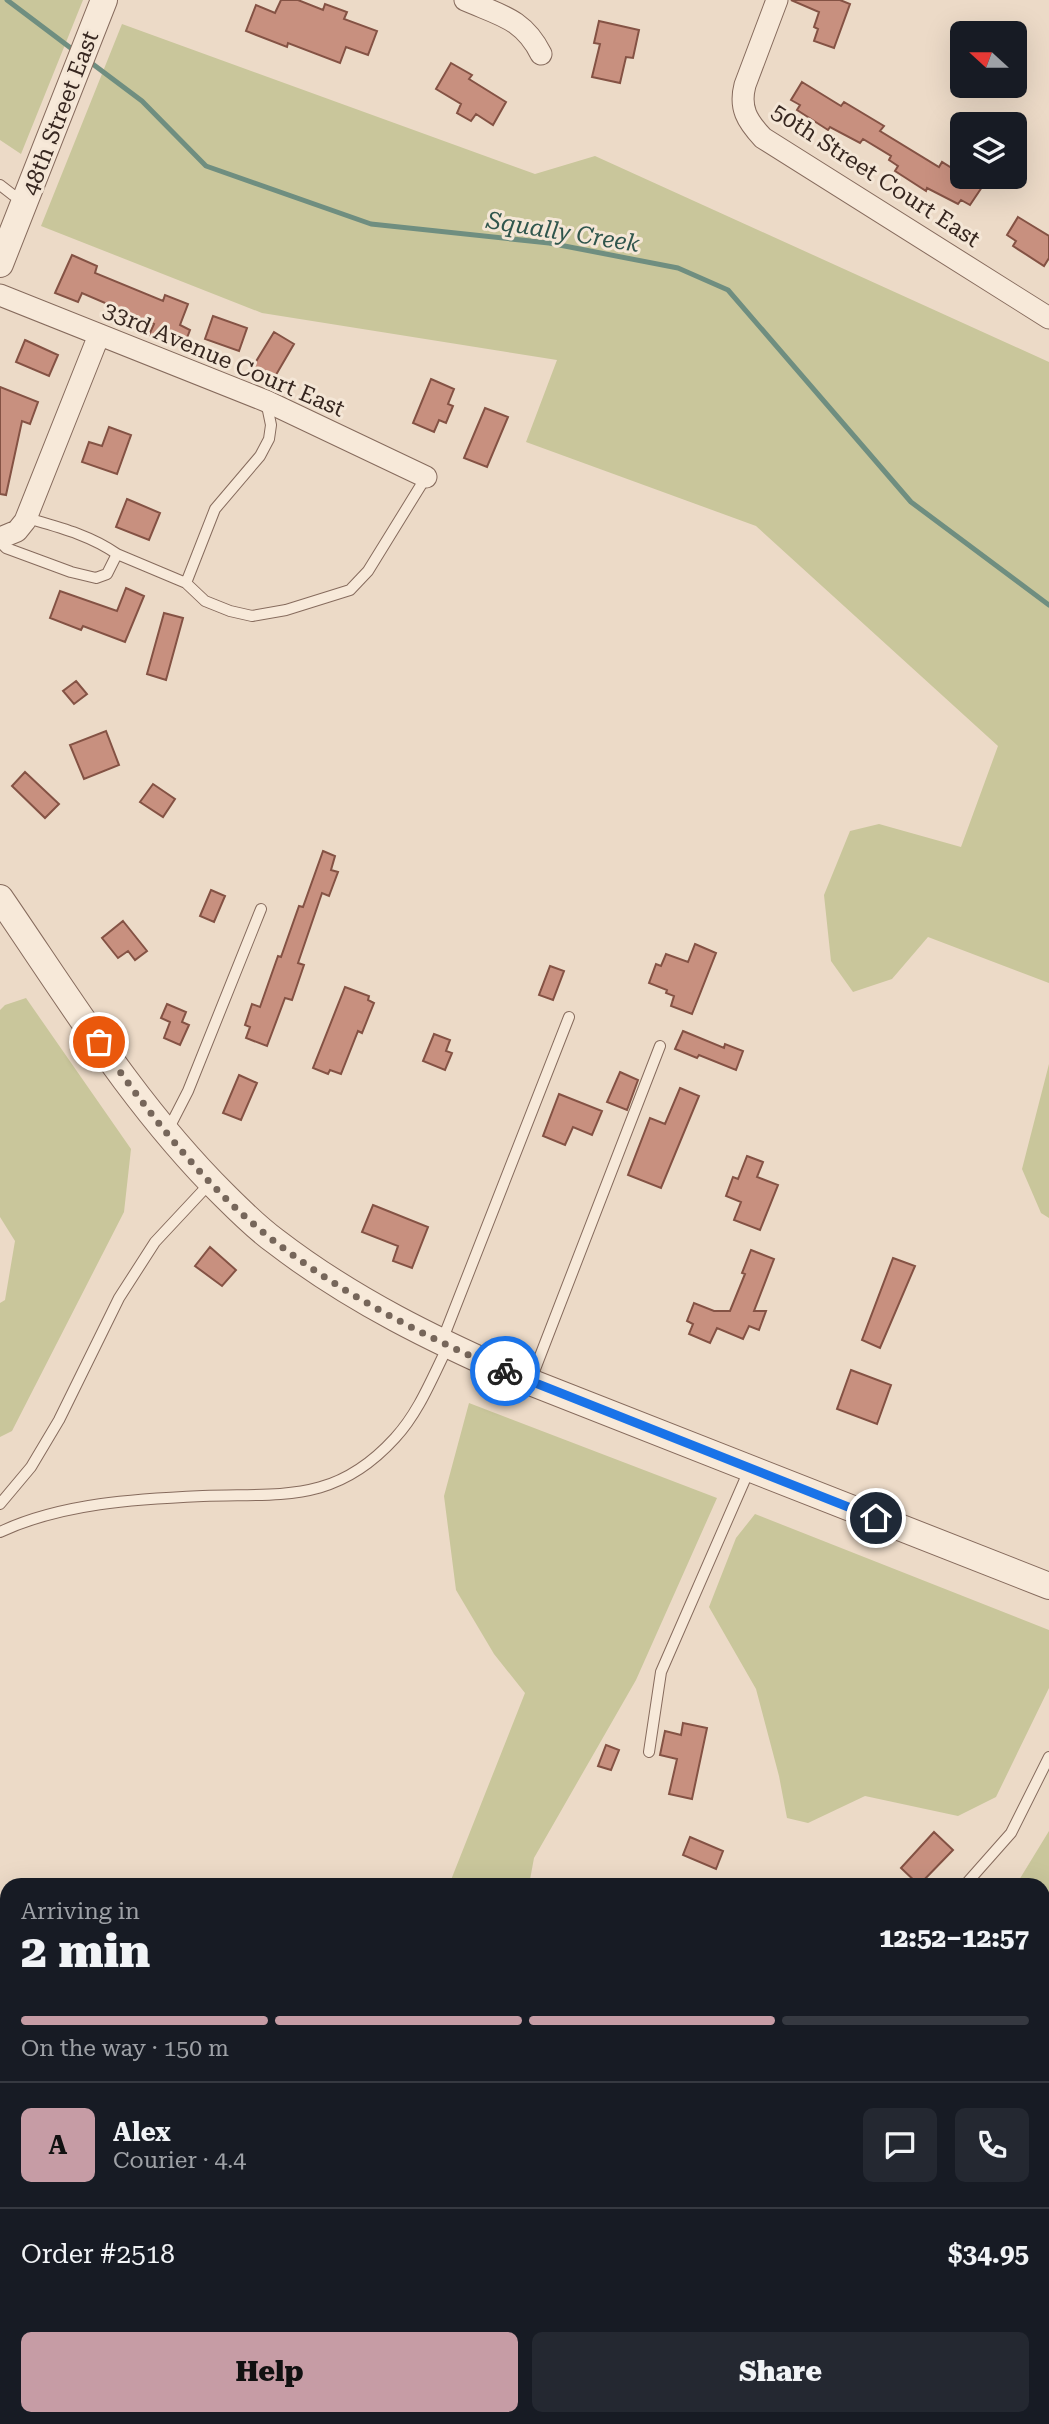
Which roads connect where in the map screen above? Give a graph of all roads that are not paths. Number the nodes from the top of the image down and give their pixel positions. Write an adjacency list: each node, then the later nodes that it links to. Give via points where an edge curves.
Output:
1 (104, 0): 6 (street, 48th Street East)
2 (465, 0): 4 (street, via 520,24)
3 (777, 0): 9 (street, 50th Street Court East, via 741,99 750,125 763,138)
4 (541, 54)
5 (0, 184): 6 (lane, via 13,195)
6 (28, 194): 7 (street, 48th Street East)
7 (0, 264)
8 (0, 295): 10 (street, 33rd Avenue Court East)
9 (1049, 318)
10 (99, 335): 11 (street, 33rd Avenue Court East); 13 (street)
11 (266, 401): 12 (street, 33rd Avenue Court East); 16 (lane, via 269,439 215,509)
12 (426, 477): 16 (lane, via 368,571 350,590 252,616 205,601)
13 (26, 517): 14 (street, via 17,531); 15 (lane, via 86,536)
14 (3, 539): 15 (lane, via 6,548 96,578 107,574)
15 (117, 554): 16 (lane)
16 (186, 583)
17 (0, 898): 21 (street)
18 (261, 909): 21 (lane)
19 (569, 1017): 23 (lane)
20 (660, 1046): 24 (lane)
21 (167, 1133): 22 (street)
22 (211, 1182): 23 (street, via 273,1240 339,1286); 26 (lane, via 155,1242 119,1298 60,1420 31,1467)
23 (444, 1345): 24 (street); 27 (lane, via 416,1409 394,1438 364,1466 337,1482 273,1496 112,1502 40,1517)
24 (530, 1382): 25 (street)
25 (750, 1468): 28 (street); 29 (lane, via 661,1672)
26 (0, 1504)
27 (0, 1532)
28 (1049, 1586)
29 (649, 1752)
30 (1049, 1757): 31 (lane, via 1011,1833)
31 (971, 1878)

